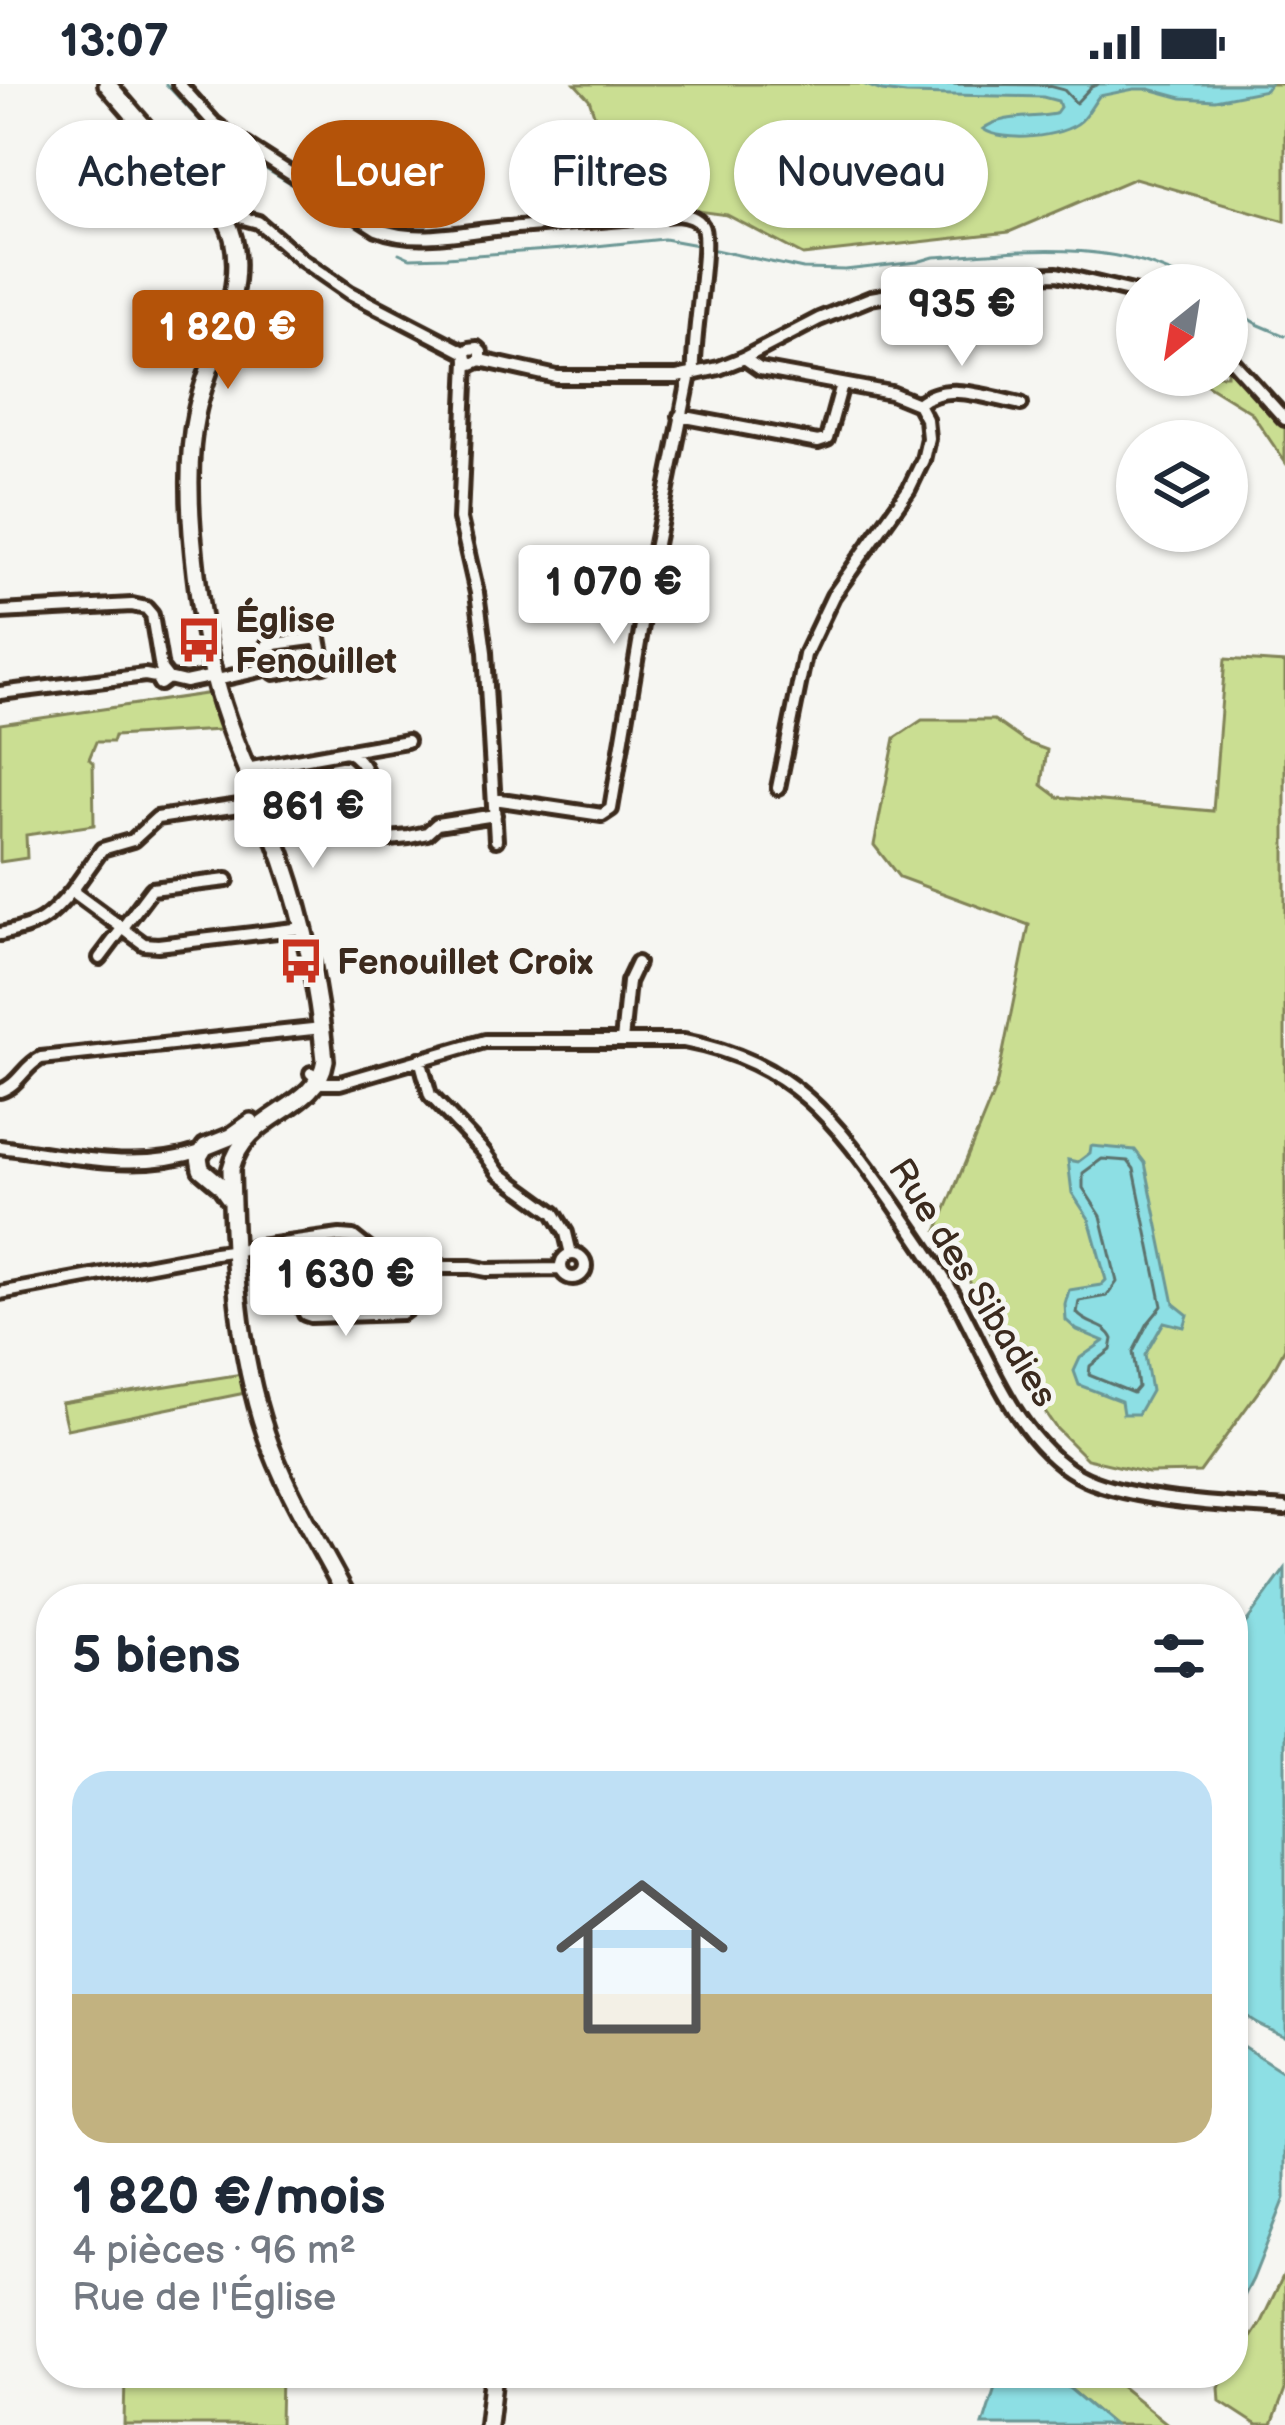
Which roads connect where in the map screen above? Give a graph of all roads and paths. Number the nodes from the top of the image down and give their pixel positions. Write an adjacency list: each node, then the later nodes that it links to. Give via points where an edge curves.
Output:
1 (107, 84): 3 (main road)
2 (179, 84): 9 (street, via 227,134 401,237 689,215 706,240)
3 (138, 120)
4 (229, 228): 19 (main road, via 235,278 195,415 191,471 197,584)
5 (265, 228): 8 (street, via 350,293)
6 (1116, 288): 7 (street, via 1058,274 871,298)
7 (744, 358): 9 (street); 11 (street, via 760,369)
8 (472, 359): 9 (street, via 557,376); 25 (street, via 460,519 480,613)
9 (692, 374): 14 (street)
10 (1248, 378): 15 (street)
11 (842, 384): 12 (street); 14 (street, via 827,439 818,442)
12 (919, 404): 13 (street, via 948,390); 24 (street, via 928,438 922,460 833,596 805,656)
13 (1022, 404)
14 (680, 416): 25 (street, via 611,808 602,815)
15 (1285, 419)
16 (0, 612): 18 (street, via 139,605 152,615)
17 (269, 668): 17 (street, via 324,665 319,638 268,645); 19 (street)
18 (168, 678): 19 (street); 20 (street)
19 (214, 678): 23 (main road)
20 (0, 693)
21 (406, 741): 22 (street)
22 (346, 752): 23 (street); 27 (street, via 367,771 381,836 409,837)
23 (246, 769): 26 (main road)
24 (778, 788)
25 (494, 799): 27 (street)
26 (260, 803): 30 (street, via 157,818 133,840 102,849); 32 (main road)
27 (495, 815): 28 (street)
28 (496, 840)
29 (227, 880): 31 (street, via 152,889)
30 (72, 891): 31 (street); 33 (street, via 47,919)
31 (122, 928): 32 (street, via 158,945); 34 (street)
32 (303, 928): 36 (main road)
33 (0, 934)
34 (100, 958)
35 (637, 963): 37 (street)
36 (315, 1029): 39 (main road); 40 (street, via 41,1058)
37 (622, 1041): 38 (street, Rue des Sibadies, via 485,1041); 53 (street, Rue des Sibadies, via 710,1046 783,1079 827,1116 951,1287 1021,1418 1076,1474 1147,1494)
38 (419, 1059): 39 (street, Rue des Sibadies, via 340,1083); 49 (street, via 430,1095 499,1173 554,1213)
39 (317, 1076): 42 (main road); 44 (main road, via 246,1136)
40 (0, 1090)
41 (0, 1147): 43 (street, via 112,1162)
42 (208, 1147): 43 (street); 44 (main road, via 226,1146); 45 (main road, via 199,1163)
43 (174, 1160): 45 (street)
44 (232, 1162): 45 (main road, via 223,1176); 46 (main road)
45 (208, 1175): 46 (main road)
46 (232, 1202): 48 (main road)
47 (292, 1244): 48 (street); 50 (street, via 353,1237 382,1260); 50 (street, via 301,1304 311,1316 403,1313 414,1304)
48 (234, 1250): 52 (street); 54 (main road, via 266,1434)
49 (571, 1254): 51 (street); 51 (street, via 582,1258 583,1273 568,1278)
50 (414, 1267): 51 (street)
51 (561, 1269)
52 (0, 1293)
53 (1285, 1509)
54 (339, 1584)
55 (492, 2388): 56 (main road)
56 (488, 2425)

